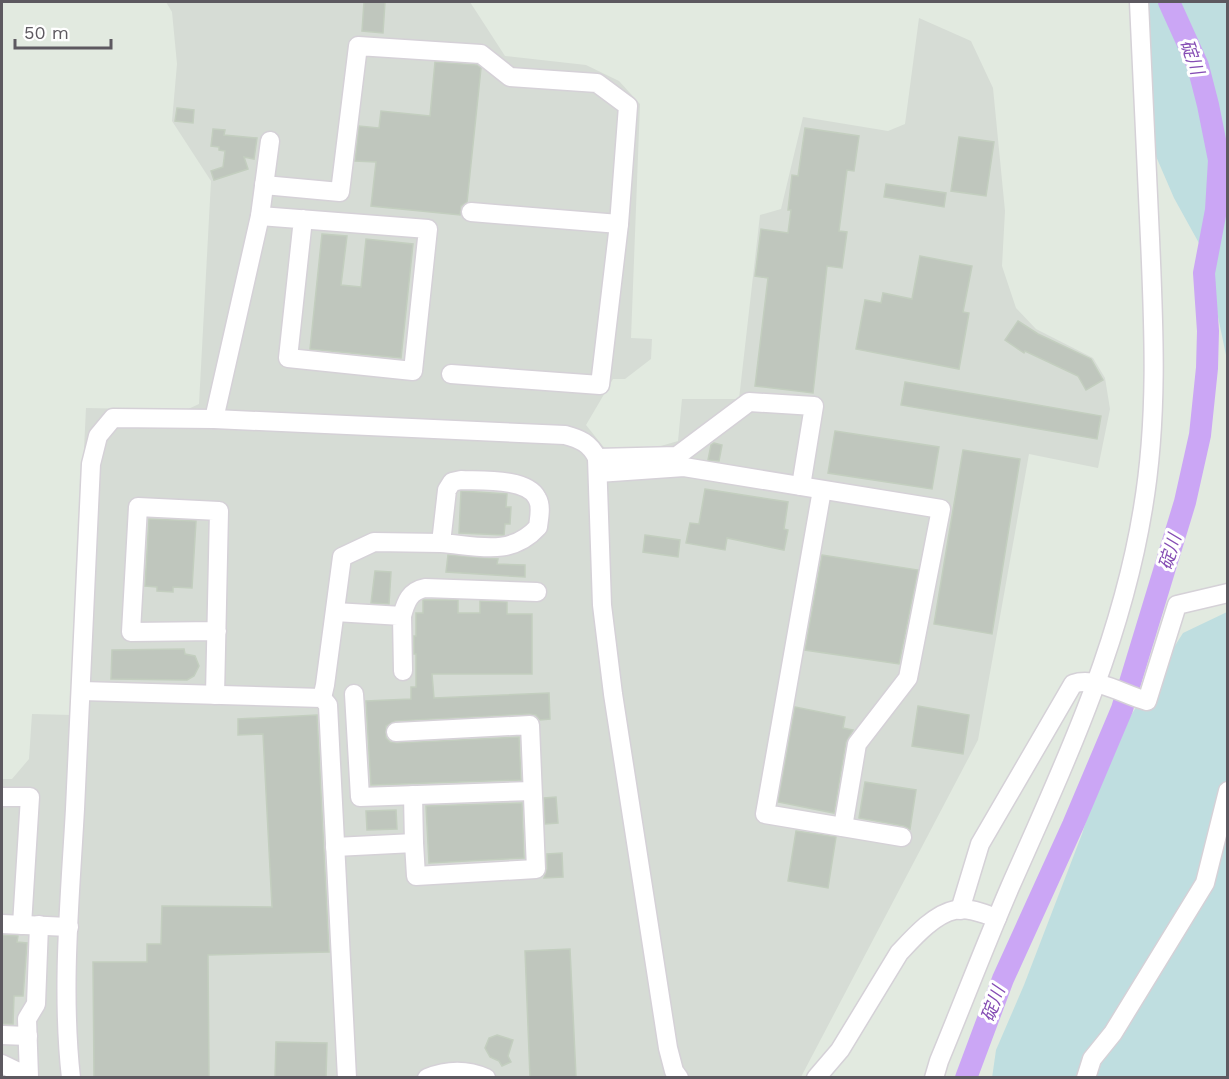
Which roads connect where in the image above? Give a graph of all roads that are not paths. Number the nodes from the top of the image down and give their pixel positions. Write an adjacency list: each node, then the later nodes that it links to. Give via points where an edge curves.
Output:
1 (1139, 2): 20 (street, via 1154,395 1143,507)
2 (270, 141): 3 (street)
3 (264, 185): 5 (street); 7 (street, via 340,192 358,46 481,54 510,77 597,83 628,106)
4 (471, 212): 7 (street)
5 (260, 216): 6 (street); 9 (street)
6 (303, 219): 6 (street, via 428,230 413,370 288,358)
7 (619, 224): 8 (street, via 600,385)
8 (451, 374)
9 (214, 419): 10 (street, via 565,435 582,440 593,449); 21 (street, via 113,418 98,436 91,464)
10 (597, 466): 11 (street, via 684,467); 11 (street, via 677,456 749,402 813,406); 46 (street, via 602,605 613,694 668,1048)
11 (801, 486): 12 (street)
12 (822, 490): 30 (street, via 765,814); 30 (street, via 941,509 908,678 857,744)
13 (441, 543): 13 (street, via 447,490 452,482 518,484 530,489 538,499 538,527 530,537 514,545); 16 (street, via 374,542 342,557)
14 (537, 592): 17 (street, via 425,588 416,590 406,601)
15 (1227, 593): 20 (street, via 1177,605 1147,701)
16 (335, 612): 17 (street); 24 (street)
17 (402, 616): 19 (street)
18 (217, 631): 18 (street, via 219,511 138,507 131,632); 23 (street)
19 (404, 671)
20 (1105, 686): 34 (street, via 1080,681 1065,695 980,844); 35 (street, via 1070,751)
21 (82, 691): 23 (street); 38 (street)
22 (354, 694): 28 (street, via 360,797)
23 (215, 695): 24 (street)
24 (322, 698): 33 (street, via 328,705)
25 (396, 732): 26 (street, via 530,725)
26 (532, 790): 28 (street); 32 (street, via 536,869 416,876)
27 (1227, 791): 49 (street, via 1205,883 1113,1033 1092,1059)
28 (413, 795): 32 (street)
29 (2, 797): 37 (street, via 30,797)
30 (843, 827): 31 (street)
31 (902, 837)
32 (414, 843): 33 (street)
33 (335, 847): 43 (street)
34 (960, 910): 35 (street); 47 (street, via 935,919 910,941 840,1050)
35 (997, 918): 48 (street)
36 (2, 924): 37 (street)
37 (31, 925): 38 (street); 40 (street, via 36,1004 27,1019)
38 (69, 927): 42 (street, via 66,1034)
39 (2, 1035): 40 (street)
40 (28, 1036): 41 (street, via 29,1077)
41 (2, 1064)
42 (71, 1077)
43 (347, 1077)
44 (427, 1077): 45 (street, via 454,1071)
45 (486, 1077)
46 (679, 1077)
47 (816, 1077)
48 (934, 1077)
49 (1086, 1077)

